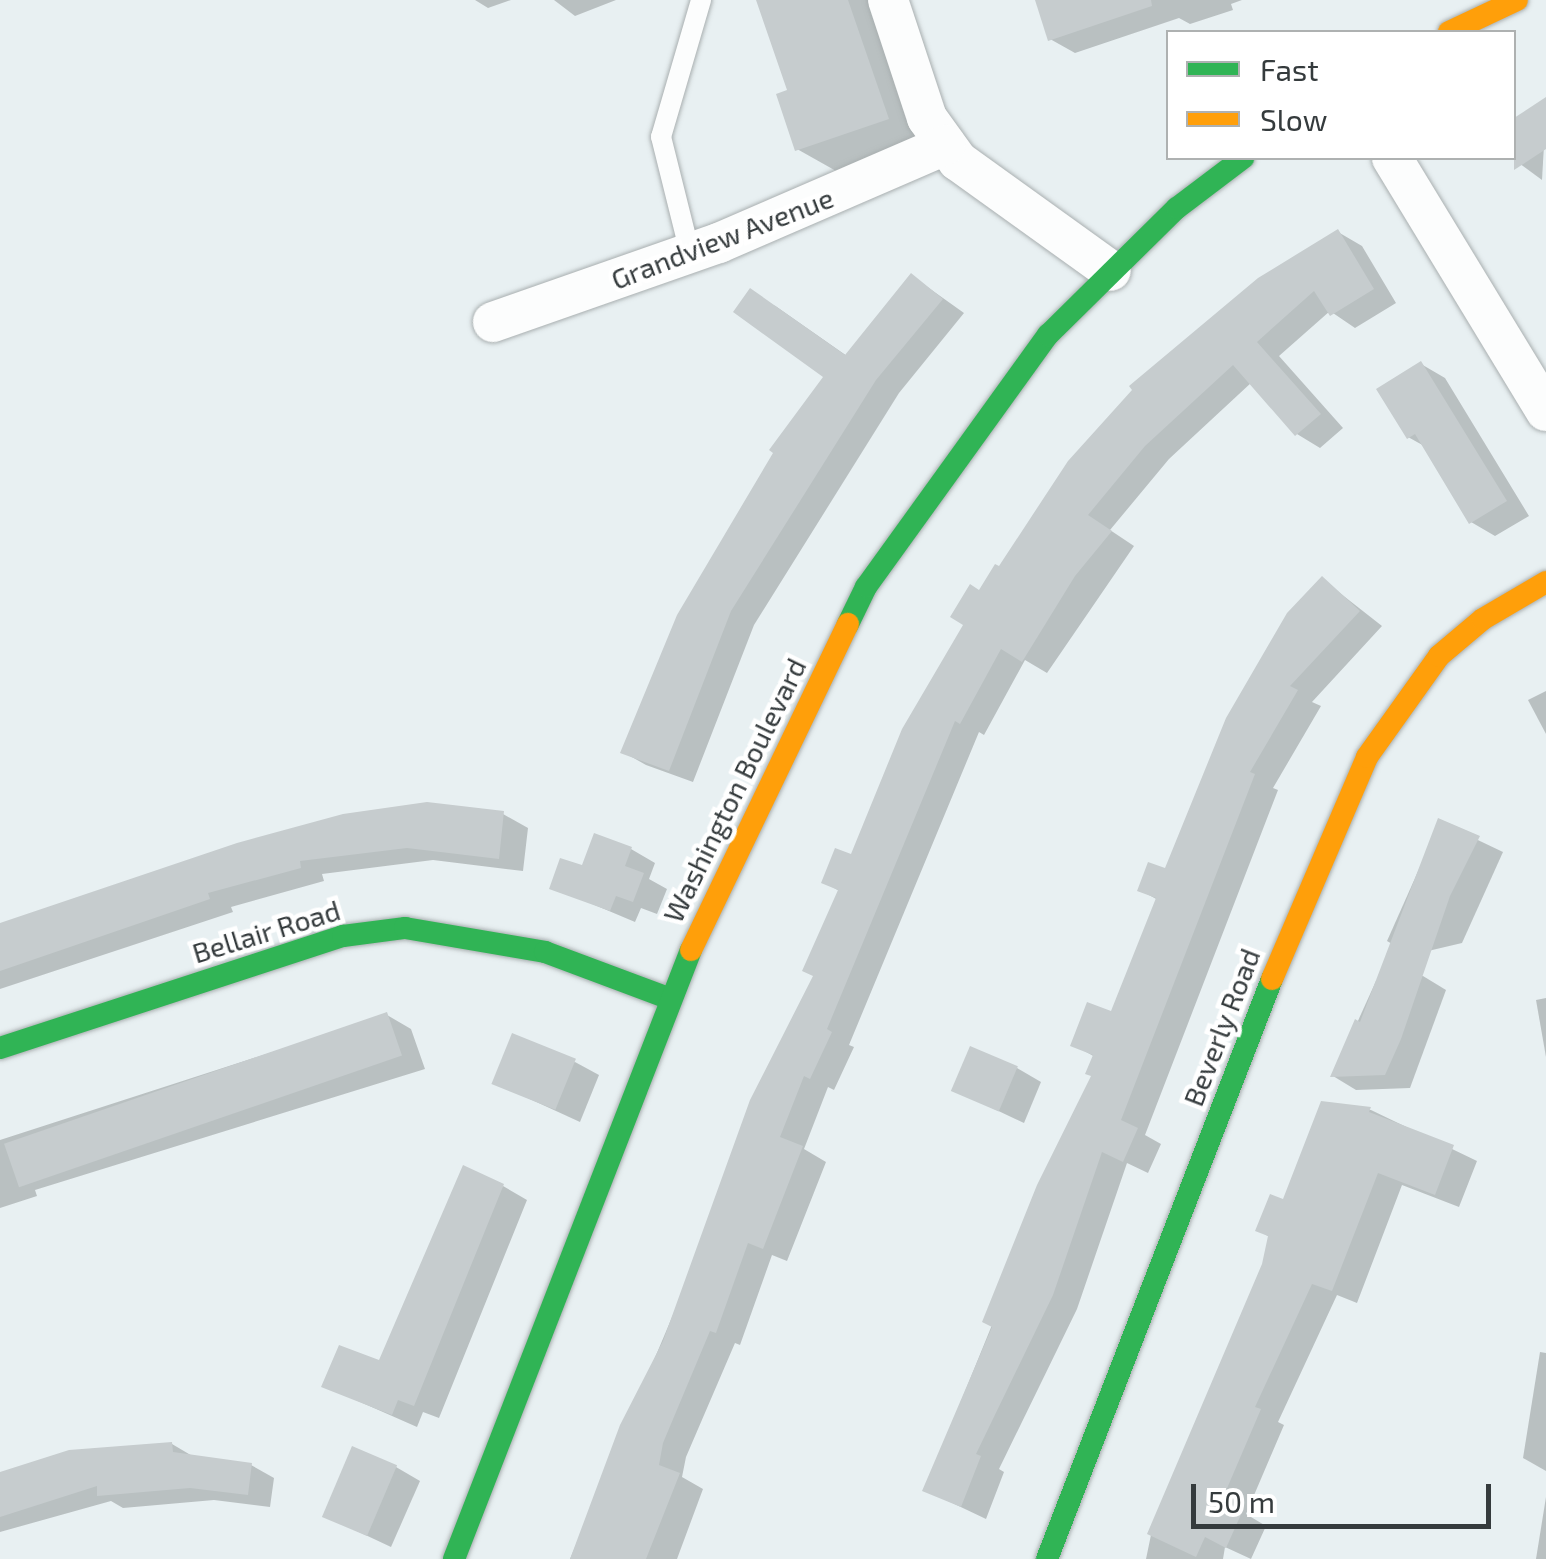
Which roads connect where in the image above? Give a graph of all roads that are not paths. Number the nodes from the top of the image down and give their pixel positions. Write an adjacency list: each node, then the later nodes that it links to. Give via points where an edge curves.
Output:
1 (701, 0): 8 (lane, via 662,137)
2 (888, 0): 5 (street, via 927,118)
3 (1517, 0): 4 (street)
4 (1453, 30)
5 (946, 145): 8 (street, Grandview Avenue); 9 (street, via 994,193)
6 (1240, 160): 9 (street, Washington Boulevard, via 1176,208)
7 (1393, 160): 11 (street)
8 (690, 253): 10 (street, Grandview Avenue)
9 (1111, 271): 13 (street, Washington Boulevard, via 1048,334 995,401 866,586)
10 (494, 322)
11 (1546, 412)
12 (1546, 582): 16 (street, Beverly Road, via 1484,618 1439,656 1368,757 1305,896)
13 (668, 998): 14 (street, Bellair Road, via 545,952 405,928 343,936); 15 (street, Washington Boulevard)
14 (0, 1048)
15 (454, 1559)
16 (1047, 1559)

